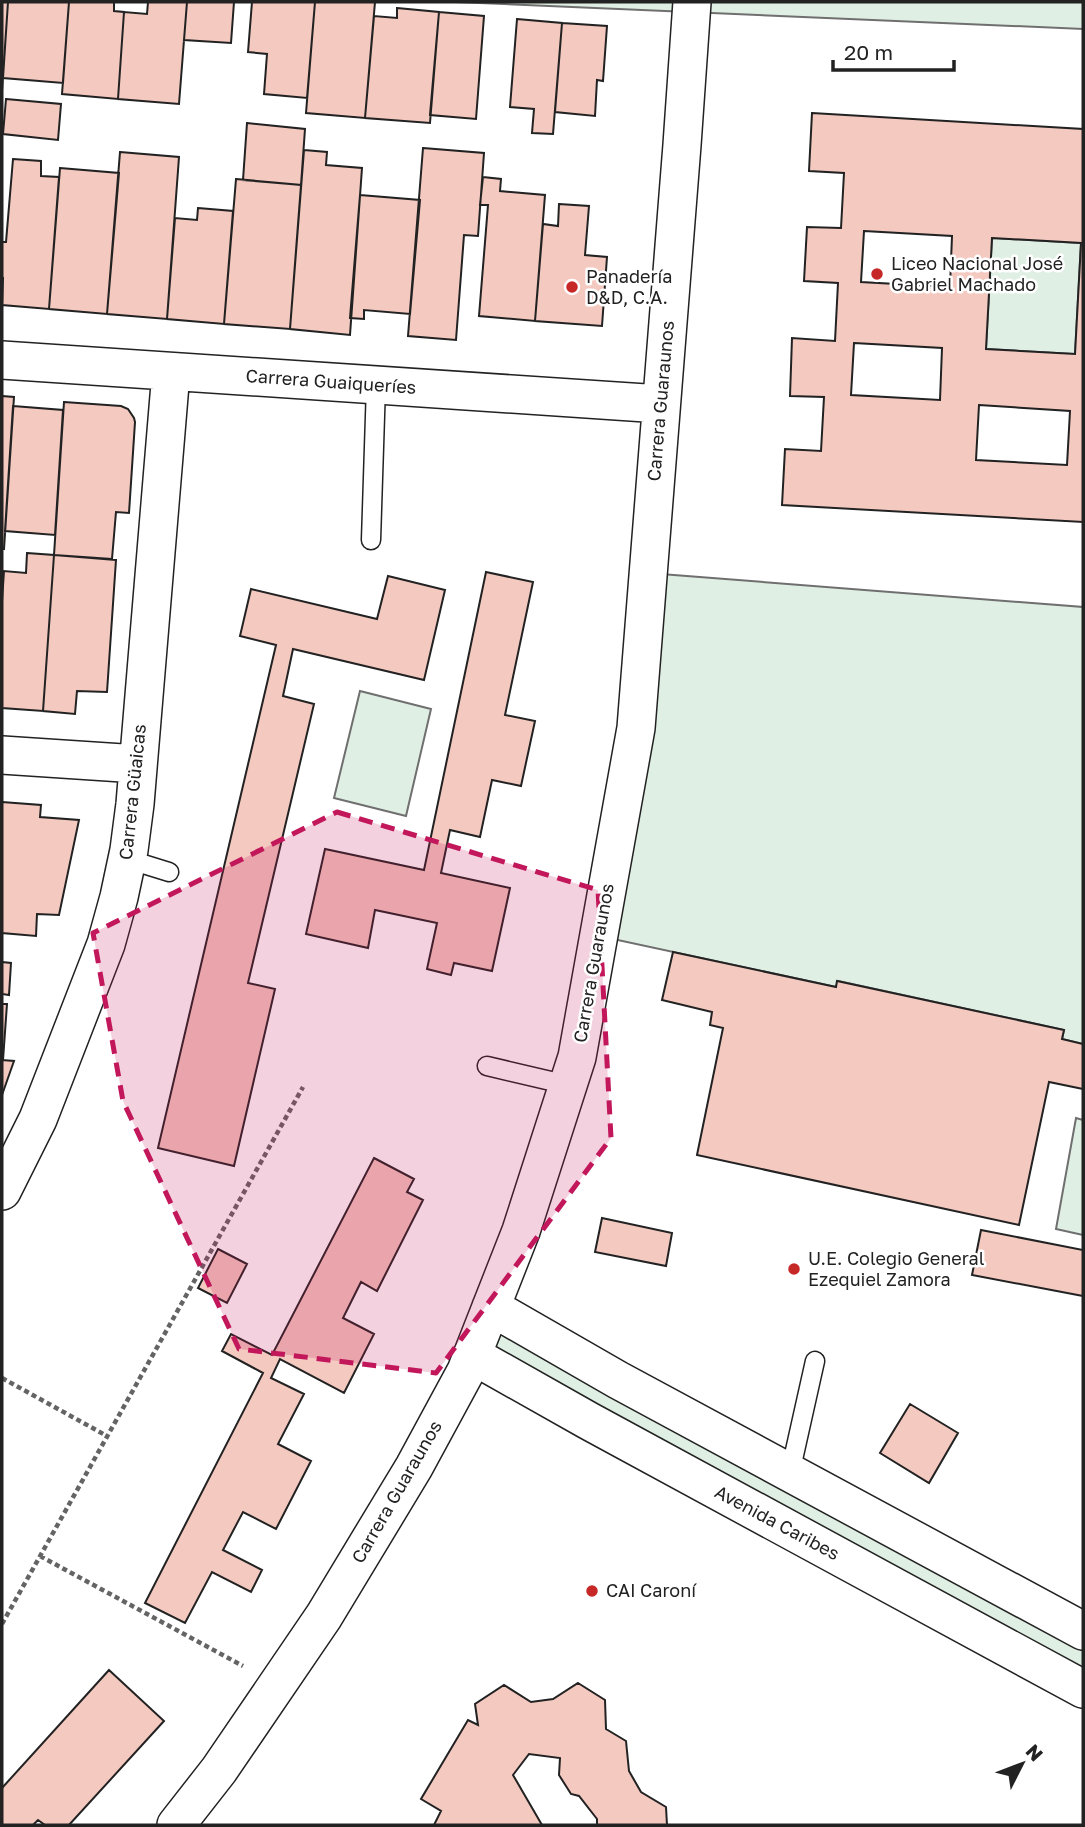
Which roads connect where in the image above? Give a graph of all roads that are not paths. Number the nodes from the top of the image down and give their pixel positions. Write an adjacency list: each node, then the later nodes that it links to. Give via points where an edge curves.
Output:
1 (692, 2): 5 (street, Carrera Guaraunos)
2 (2, 360): 3 (street, Carrera Guaiqueríes)
3 (171, 372): 4 (street, Carrera Guaiqueríes); 8 (street, Carrera Güaicas)
4 (376, 385): 5 (street, Carrera Guaiqueríes); 6 (lane)
5 (661, 404): 12 (street, Carrera Guaraunos, via 636,728 577,1057)
6 (371, 540)
7 (2, 755): 8 (street)
8 (138, 764): 9 (street, Carrera Güaicas)
9 (127, 859): 10 (lane); 13 (street, Carrera Güaicas, via 102,954 38,1119)
10 (169, 872)
11 (487, 1066): 12 (lane)
12 (568, 1085): 14 (street, Carrera Guaraunos)
13 (2, 1191)
14 (491, 1307): 15 (street, Carrera Guaraunos); 17 (street)
15 (472, 1355): 19 (street, Avenida Caribes); 20 (street, Carrera Guaraunos, via 407,1478 324,1616)
16 (816, 1361): 17 (lane)
17 (790, 1473): 18 (street)
18 (1082, 1629): 19 (street)
19 (1070, 1682)
20 (176, 1825)

